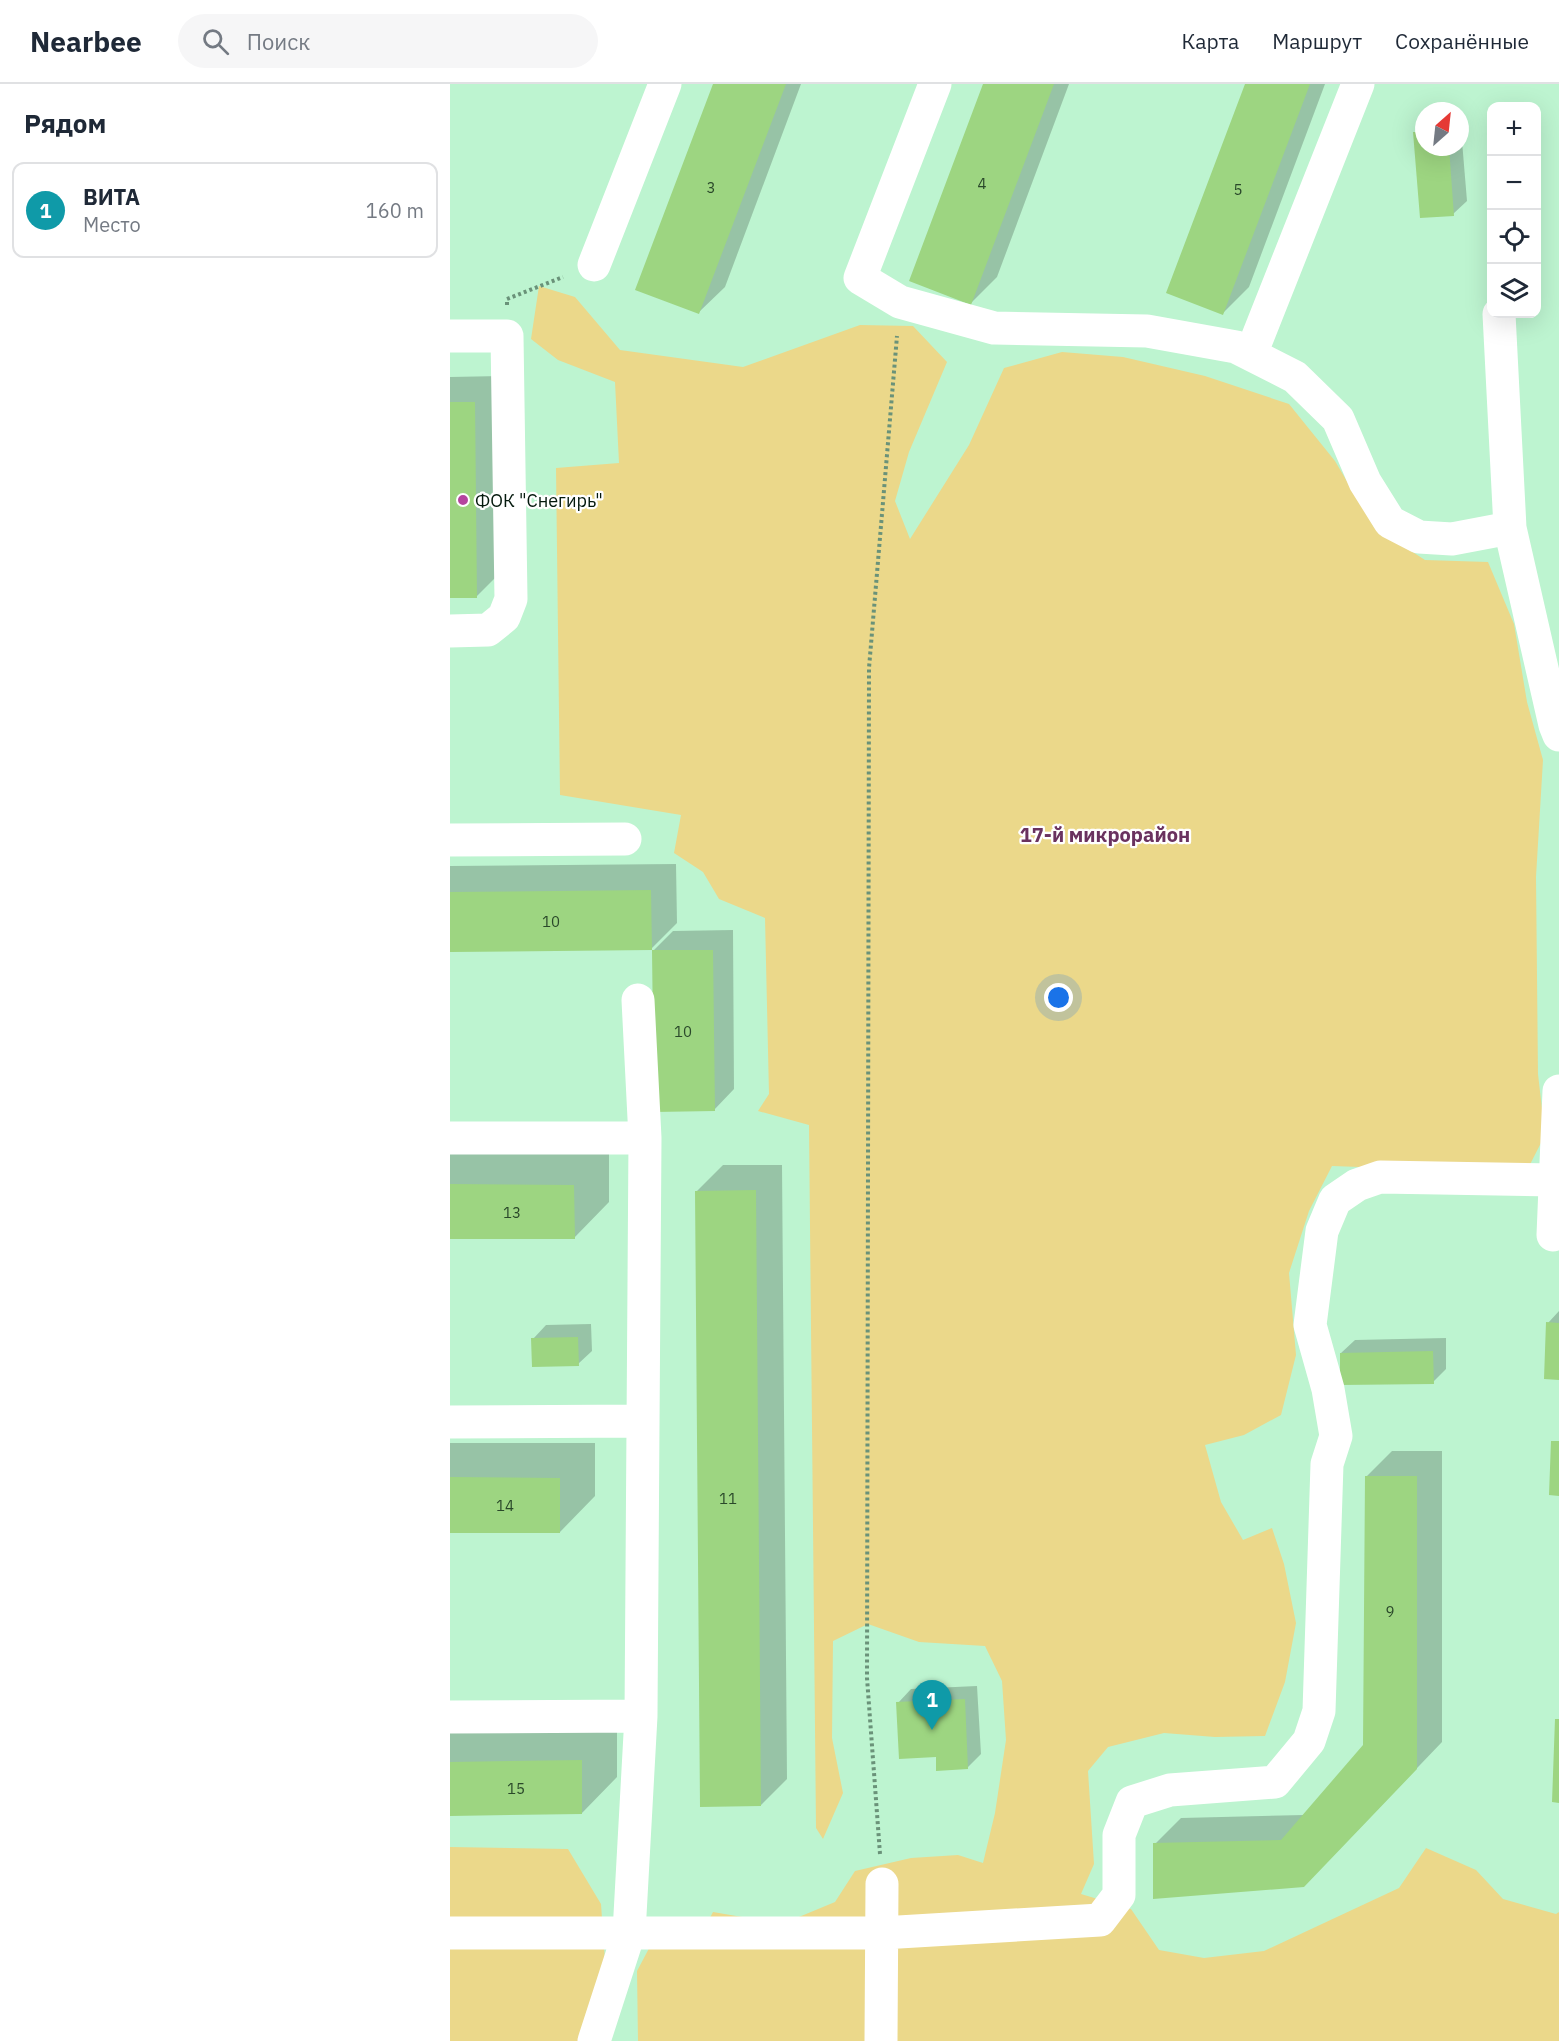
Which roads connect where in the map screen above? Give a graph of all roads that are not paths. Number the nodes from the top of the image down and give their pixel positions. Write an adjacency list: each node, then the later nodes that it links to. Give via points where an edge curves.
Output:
1 (665, 84): 4 (street)
2 (935, 84): 7 (street, via 860,278 900,302 994,328 1147,331 1236,347)
3 (1358, 84): 7 (street)
4 (594, 265)
5 (1499, 318): 8 (street)
6 (450, 336): 9 (street, via 507,336 511,599 504,617 488,630)
7 (1251, 354): 8 (street, via 1295,377 1338,418 1365,482 1390,522 1419,537 1452,539)
8 (1510, 528): 10 (street)
9 (450, 631)
10 (1559, 735)
11 (626, 839): 12 (street)
12 (450, 840)
13 (638, 1000): 16 (street)
14 (1559, 1091): 17 (street)
15 (450, 1138): 16 (street)
16 (645, 1138): 19 (street)
17 (1556, 1180): 18 (street); 25 (street, via 1380,1177 1357,1185 1335,1200 1322,1231 1310,1325 1336,1436 1327,1464 1319,1711 1309,1741 1275,1782 1170,1791 1132,1803 1119,1835 1119,1895 1100,1920)
18 (1553, 1235)
19 (643, 1421): 20 (street); 21 (street)
20 (450, 1422)
21 (641, 1716): 22 (street); 24 (street)
22 (450, 1717)
23 (882, 1884): 25 (street)
24 (629, 1933): 25 (street); 26 (street); 27 (street)
25 (882, 1933): 28 (street)
26 (450, 1934)
27 (594, 2041)
28 (881, 2041)

